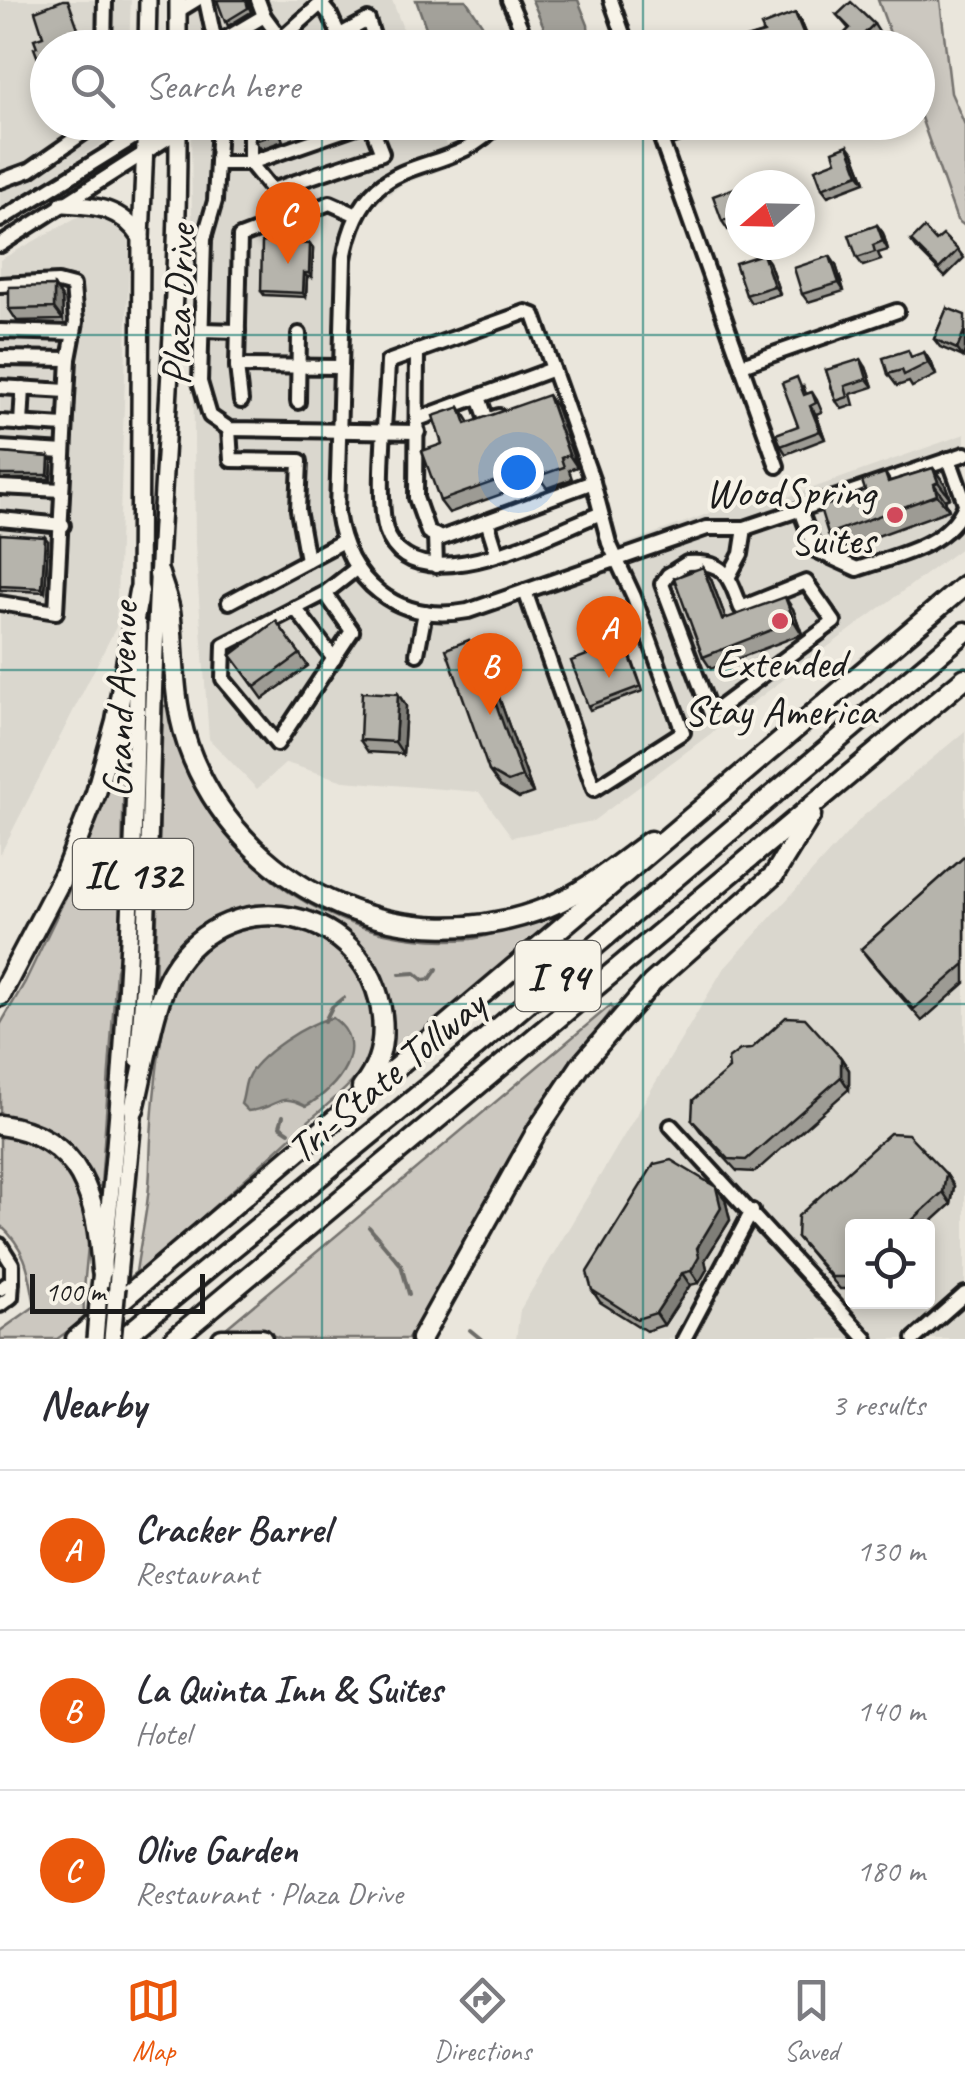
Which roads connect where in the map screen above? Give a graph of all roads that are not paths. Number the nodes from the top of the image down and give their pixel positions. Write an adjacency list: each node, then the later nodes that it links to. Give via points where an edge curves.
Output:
1 (105, 0): 11 (street)
2 (148, 0): 12 (main road)
3 (196, 0): 9 (street)
4 (206, 0): 13 (street)
5 (258, 0): 10 (street)
6 (509, 0): 20 (street)
7 (611, 0): 21 (street)
8 (323, 2): 16 (street); 17 (street)
9 (178, 6)
10 (264, 16): 14 (street); 15 (street)
11 (104, 30)
12 (147, 30)
13 (212, 30)
14 (240, 30)
15 (270, 30)
16 (292, 30)
17 (337, 30)
18 (356, 30): 19 (street, via 368,20)
19 (372, 30)
20 (522, 30)
21 (622, 30)
22 (73, 140): 36 (street)
23 (126, 140): 39 (street)
24 (148, 140): 33 (main road, Grand Avenue / IL 132)
25 (162, 140): 33 (street)
26 (177, 140): 95 (main road, Grand Avenue / IL 132)
27 (219, 140): 35 (street, Plaza Drive)
28 (250, 140): 34 (street)
29 (317, 140): 34 (street)
30 (377, 140): 34 (street, via 382,153 272,190)
31 (480, 140): 38 (street, via 385,182)
32 (661, 140): 52 (street)
33 (146, 152): 37 (street); 40 (main road, Grand Avenue / IL 132)
34 (250, 163): 35 (street)
35 (217, 164): 45 (street, Plaza Drive, via 204,239)
36 (0, 182)
37 (63, 204): 40 (main road, via 111,209); 41 (street)
38 (357, 215): 46 (street, via 330,202 240,238); 55 (street, via 344,259)
39 (0, 220)
40 (141, 238): 98 (main road, Grand Avenue / IL 132)
41 (0, 245)
42 (0, 285): 47 (street, via 73,286)
43 (897, 311): 52 (street)
44 (0, 330): 47 (street)
45 (202, 330): 46 (street); 70 (street, Plaza Drive, via 203,401)
46 (238, 332): 53 (street)
47 (73, 333): 51 (street)
48 (298, 334): 54 (street)
49 (417, 351): 56 (street, via 526,312 534,316); 69 (street); 72 (street, via 388,362)
50 (0, 358): 51 (street)
51 (69, 359): 59 (street)
52 (742, 365): 77 (street)
53 (238, 366): 54 (street); 63 (street)
54 (298, 367): 55 (street); 64 (street)
55 (341, 367): 71 (street)
56 (553, 370): 60 (street); 61 (street, Plaza Drive)
57 (0, 387): 58 (street)
58 (24, 388): 59 (street); 67 (street)
59 (67, 390): 68 (street)
60 (562, 394): 62 (street); 78 (street)
61 (479, 397): 65 (street, via 487,420); 69 (street, Plaza Drive)
62 (543, 400)
63 (241, 402)
64 (298, 402)
65 (506, 414)
66 (0, 422): 67 (street)
67 (21, 424): 68 (street)
68 (65, 426): 74 (street)
69 (418, 426): 72 (street, Plaza Drive); 88 (street, via 416,498)
70 (228, 429): 71 (street, Plaza Drive); 91 (street, via 232,460 300,461 298,510)
71 (339, 432): 72 (street, Plaza Drive); 89 (street)
72 (386, 432): 93 (street, via 387,532 401,552 422,566)
73 (0, 448): 74 (street)
74 (64, 452): 80 (street)
75 (965, 454): 76 (street)
76 (949, 459): 81 (street); 82 (street)
77 (777, 466)
78 (593, 482): 83 (street); 85 (street)
79 (0, 487): 80 (street)
80 (62, 490): 86 (street)
81 (965, 504): 82 (street, via 958,522 933,542 856,569 815,550)
82 (800, 510): 87 (street)
83 (599, 514): 90 (street); 92 (street)
84 (0, 520): 86 (street)
85 (486, 521): 88 (street); 90 (street)
86 (63, 525): 102 (street, via 56,612)
87 (745, 528): 92 (street, via 707,528); 96 (street)
88 (435, 535): 93 (street)
89 (343, 541): 91 (street); 94 (street)
90 (497, 553): 93 (street)
91 (307, 560): 101 (street)
92 (617, 560): 99 (street); 99 (street, via 683,732 594,789)
93 (436, 566)
94 (357, 568): 100 (street); 104 (street, via 397,604)
95 (159, 574): 109 (highway, via 171,614 182,728 203,781 252,848 297,885 345,910 435,926 534,912 587,885); 112 (main road, Grand Avenue / IL 132)
96 (729, 576): 96 (street, via 741,608 806,582 834,622 711,714 662,584 687,563 712,562)
97 (965, 585): 109 (highway)
98 (139, 591): 111 (highway, via 96,793 52,900); 118 (main road, Grand Avenue / IL 132, via 129,967)
99 (525, 591): 104 (street, via 468,611)
100 (326, 593): 103 (street); 107 (street, via 352,631)
101 (229, 602)
102 (0, 603)
103 (295, 608): 107 (street); 107 (street, via 224,646 224,679 276,744)
104 (425, 612): 106 (street)
105 (965, 632): 125 (highway, Tri-State Tollway / I 94)
106 (417, 654)
107 (334, 659)
108 (965, 678): 110 (highway, Tri-State Tollway / I 94)
109 (746, 770): 113 (highway)
110 (819, 802): 126 (highway, Tri-State Tollway / I 94); 129 (highway, via 774,874 652,984 582,1065 549,1110)
111 (0, 996)
112 (134, 1110): 113 (highway, via 174,968 213,930 266,915 302,919 336,934 374,986 382,1047 368,1080); 124 (main road, Grand Avenue / IL 132, bridge)
113 (344, 1110): 122 (highway)
114 (0, 1125): 118 (highway, via 42,1138 83,1178 97,1215)
115 (671, 1126): 116 (street)
116 (752, 1211): 130 (street); 131 (street)
117 (0, 1245): 119 (street, via 12,1264)
118 (102, 1271): 123 (main road, Grand Avenue / IL 132, bridge)
119 (6, 1284): 121 (street, via 11,1297)
120 (965, 1294): 132 (street)
121 (0, 1305)
122 (76, 1339)
123 (94, 1339)
124 (112, 1339)
125 (122, 1339)
126 (174, 1339)
127 (222, 1339): 128 (highway)
128 (262, 1339)
129 (421, 1339)
130 (684, 1339)
131 (866, 1339)
132 (914, 1339)

